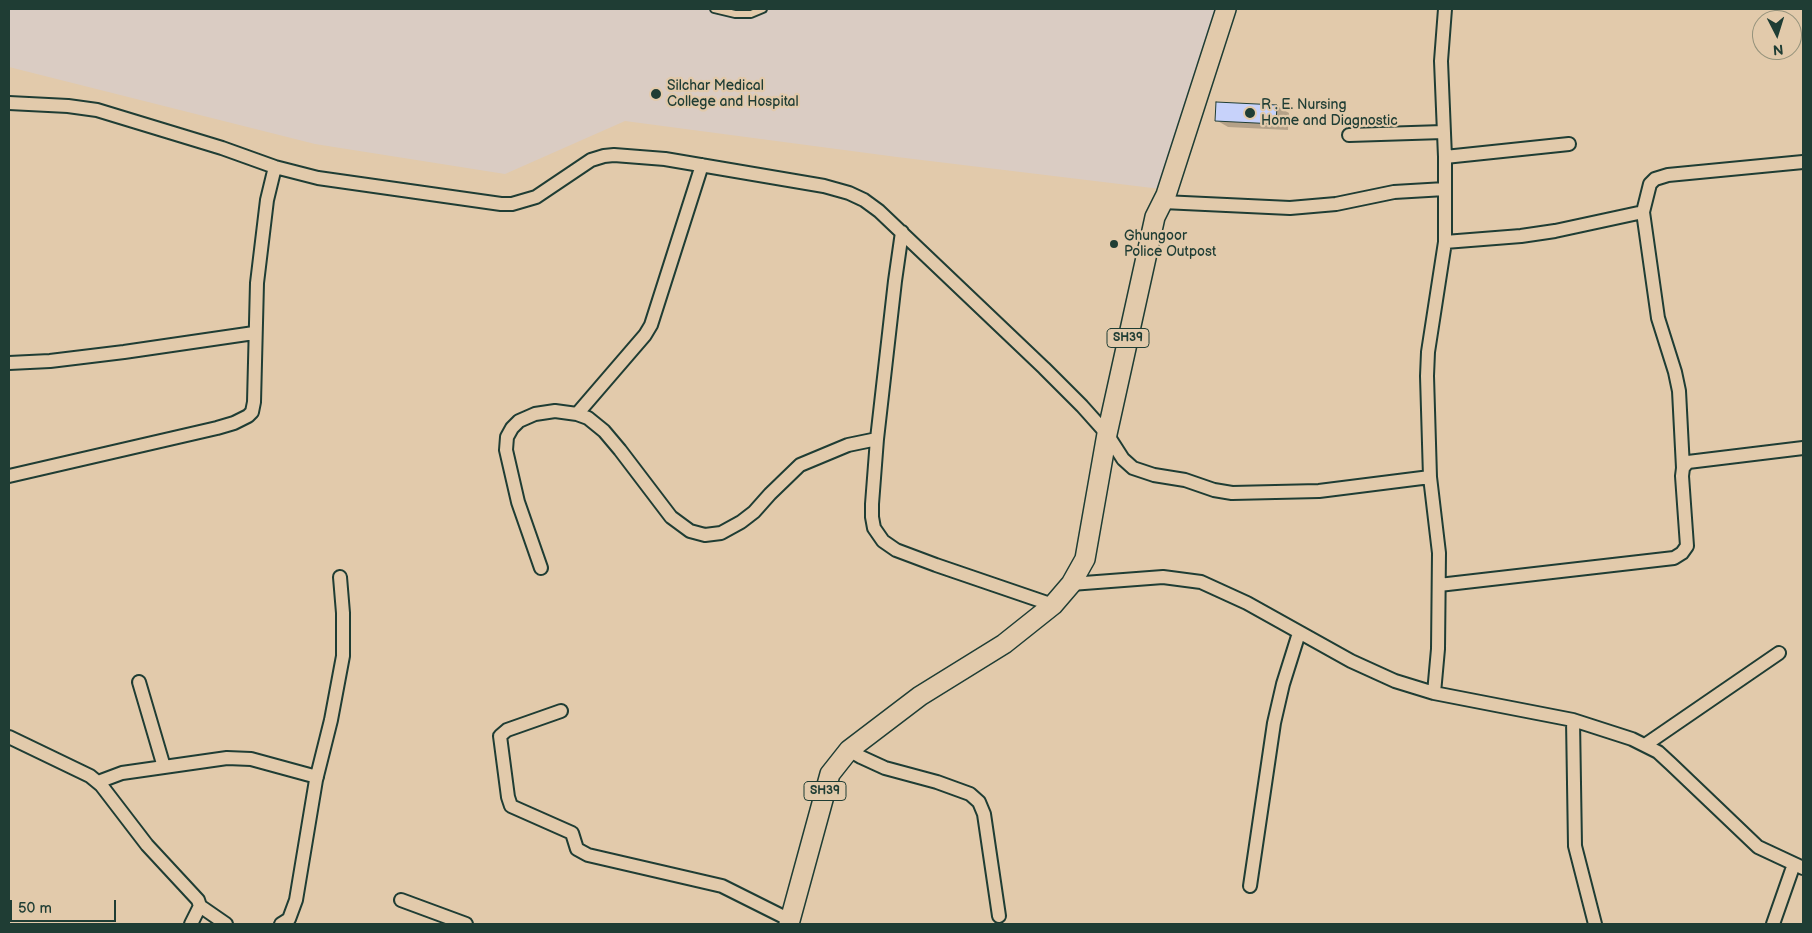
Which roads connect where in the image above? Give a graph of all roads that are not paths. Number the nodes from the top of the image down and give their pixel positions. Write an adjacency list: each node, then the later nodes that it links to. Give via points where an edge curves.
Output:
1 (714, 9): 2 (lane, via 751,14)
2 (763, 9)
3 (1226, 9): 14 (main road, SH39)
4 (1445, 9): 6 (street, via 1441,61)
5 (9, 103): 12 (street, via 97,110)
6 (1443, 132): 7 (street); 9 (street)
7 (1349, 135)
8 (1569, 144): 9 (street)
9 (1445, 158): 13 (street)
10 (1803, 162): 15 (street, via 1655,179 1650,184)
11 (702, 165): 12 (street, via 604,156 591,160 536,198 506,204 318,178); 16 (street, via 849,193 879,210); 20 (street, via 651,325)
12 (275, 167): 18 (street, via 267,200)
13 (1445, 188): 14 (street, via 1394,192 1336,204 1290,208); 17 (street)
14 (1163, 202): 21 (main road, SH39, via 1155,217)
15 (1644, 212): 17 (street, via 1555,231); 24 (street, via 1658,318 1679,391)
16 (902, 232): 21 (street, via 1044,368); 22 (street)
17 (1445, 242): 26 (street, via 1428,352)
18 (254, 333): 19 (street, via 124,352); 25 (street, via 254,402 252,412 244,419)
19 (9, 363)
20 (577, 414): 22 (street, via 588,418 604,432 671,517 690,530 705,535 721,533 741,522 800,465 848,445); 27 (street, via 555,411 535,414 519,421 507,437 510,474)
21 (1107, 434): 26 (street, via 1123,460 1133,468 1232,493 1320,491); 29 (main road, SH39, via 1085,559)
22 (877, 439): 31 (street, via 872,518 874,528 883,541 896,550)
23 (1803, 448): 24 (street, via 1688,462)
24 (1683, 468): 30 (street, via 1687,546 1674,558)
25 (9, 476)
26 (1430, 477): 30 (street, via 1438,531)
27 (541, 568)
28 (340, 577): 42 (street, via 342,656)
29 (1071, 584): 31 (main road, SH39); 32 (street, via 1163,577 1201,582 1247,603)
30 (1439, 585): 35 (street)
31 (1053, 605): 40 (main road, SH39, via 1004,644 920,696)
32 (1299, 633): 35 (street, via 1395,681); 45 (street, via 1274,723)
33 (1779, 653): 39 (street)
34 (139, 682): 41 (street)
35 (1434, 693): 37 (street)
36 (561, 712): 49 (street, via 507,730 500,736 511,806 572,833 577,849 588,855 722,886)
37 (1573, 720): 39 (street); 54 (street, via 1575,846)
38 (9, 737): 43 (street)
39 (1645, 745): 44 (street, via 1658,752 1750,841 1768,853)
40 (849, 750): 48 (street, via 884,768 970,794 979,802 984,814); 49 (main road, SH39, via 830,774)
41 (164, 766): 42 (street, via 240,758); 43 (street, via 115,775)
42 (317, 777): 52 (street, via 296,900 289,919)
43 (98, 782): 47 (street, via 147,846)
44 (1799, 866): 55 (street)
45 (1250, 886)
46 (401, 900): 53 (street)
47 (200, 906): 50 (street); 51 (street)
48 (999, 916)
49 (789, 922)
50 (191, 924)
51 (226, 924)
52 (281, 924)
53 (466, 924)
54 (1595, 924)
55 (1773, 924)

